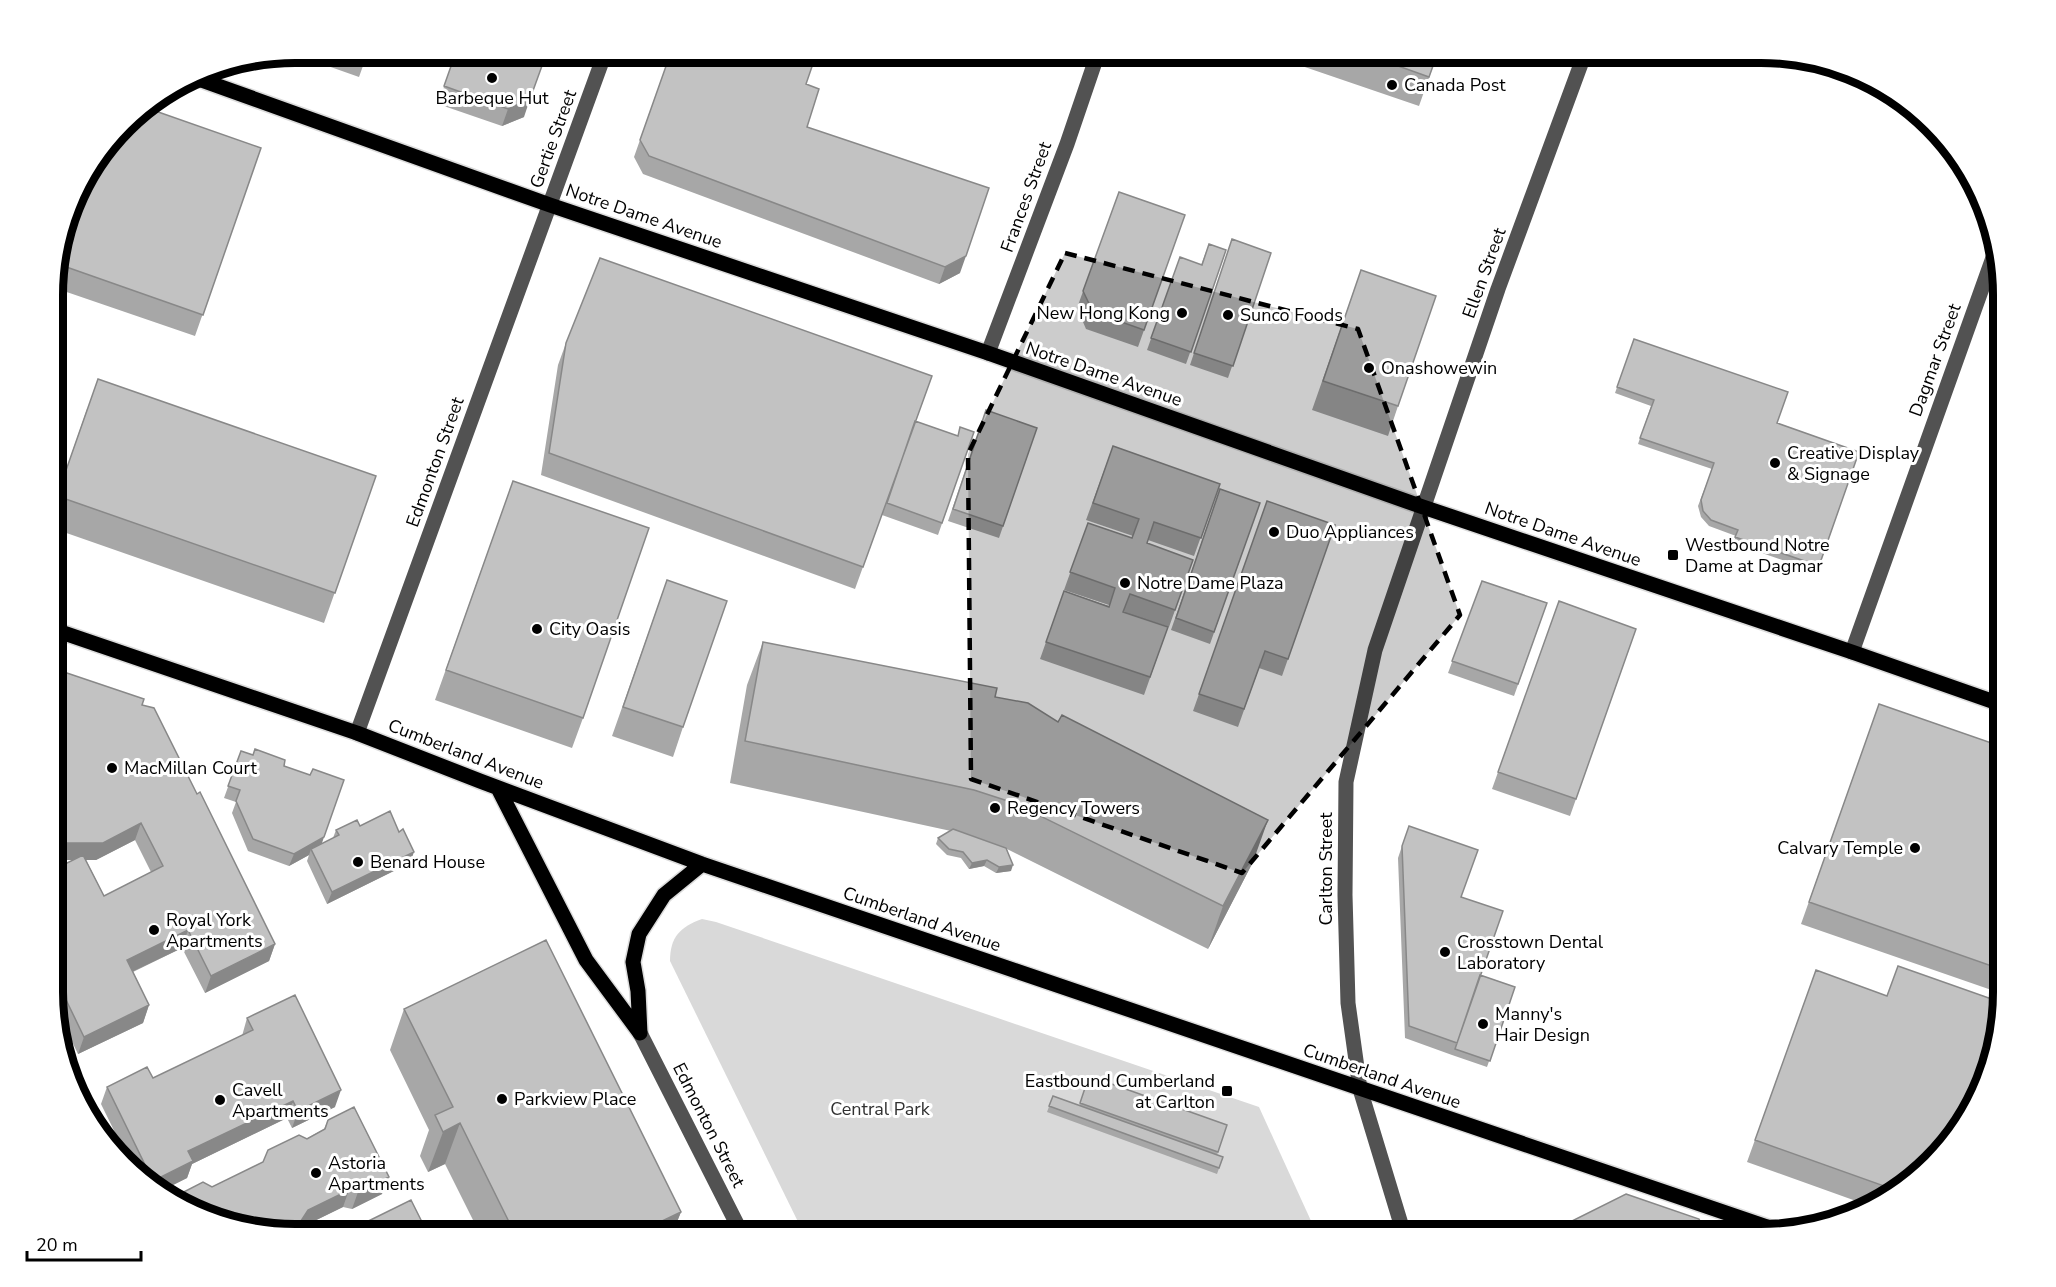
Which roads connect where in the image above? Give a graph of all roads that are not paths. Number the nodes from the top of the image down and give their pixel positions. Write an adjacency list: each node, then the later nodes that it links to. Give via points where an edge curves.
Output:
1 (601, 63): 5 (street, Gertie Street)
2 (1094, 63): 7 (street, Frances Street)
3 (1581, 63): 8 (street, Ellen Street)
4 (205, 81): 5 (main road, Notre Dame Avenue)
5 (550, 205): 7 (main road, Notre Dame Avenue); 12 (street, Edmonton Street)
6 (1991, 264): 10 (street, Dagmar Street)
7 (988, 354): 8 (main road, Notre Dame Avenue)
8 (1423, 507): 10 (main road, Notre Dame Avenue); 16 (street, Carlton Street, via 1375,650 1346,782 1344,895 1348,1002)
9 (63, 633): 12 (main road, Cumberland Avenue)
10 (1852, 652): 11 (main road, Notre Dame Avenue)
11 (1993, 701)
12 (357, 733): 13 (main road, Cumberland Avenue)
13 (498, 788): 14 (main road, Cumberland Avenue); 15 (main road, via 586,960)
14 (702, 864): 15 (main road, via 664,895 639,934 633,962); 16 (main road, Cumberland Avenue)
15 (640, 1033): 17 (street, Edmonton Street)
16 (1360, 1089): 18 (street, Carlton Street); 19 (main road, Cumberland Avenue)
17 (737, 1224)
18 (1401, 1224)
19 (1758, 1224)

